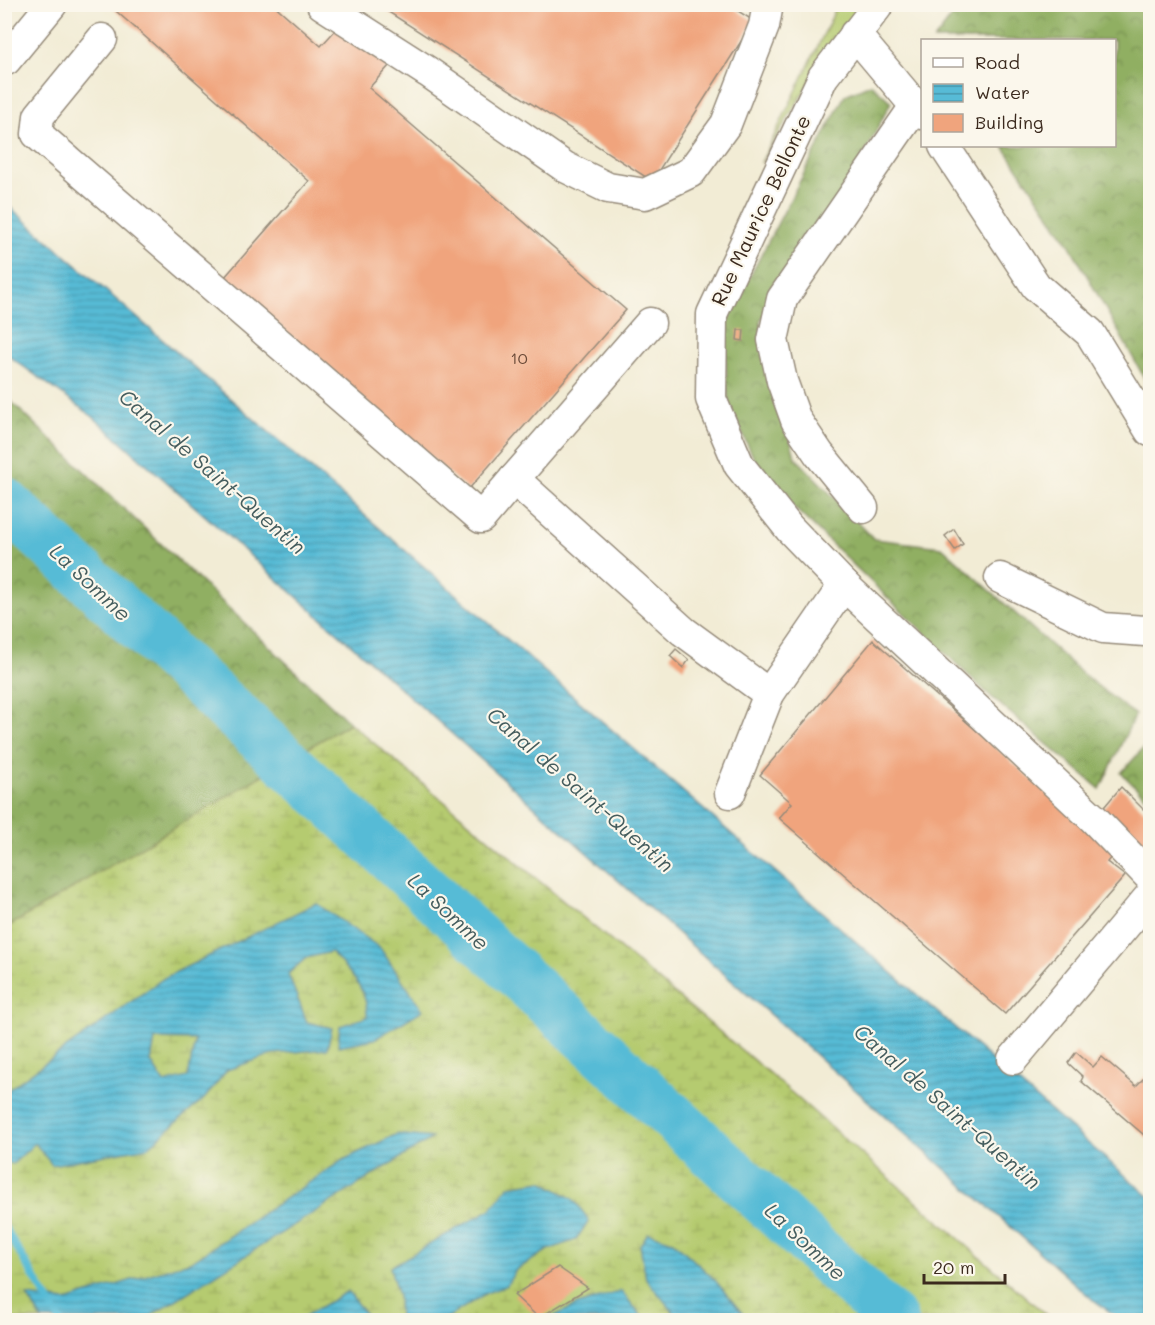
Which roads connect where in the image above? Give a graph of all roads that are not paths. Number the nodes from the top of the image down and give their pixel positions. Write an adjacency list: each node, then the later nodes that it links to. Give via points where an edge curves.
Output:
1 (52, 4): 7 (street)
2 (322, 4): 3 (street, via 565,167 608,188 645,194 692,172 726,124 764,26)
3 (768, 4)
4 (879, 4): 5 (street, Rue Maurice Bellonte)
5 (855, 34): 8 (street); 15 (street, Rue Maurice Bellonte, via 822,77 712,314 711,399 739,465 789,528)
6 (102, 39): 12 (street, via 39,116 37,134 481,518)
7 (6, 60)
8 (919, 110): 13 (street, via 782,298 773,340 796,420)
9 (945, 147): 11 (street, via 1036,286 1090,333)
10 (650, 323): 12 (street)
11 (1150, 431)
12 (514, 479): 17 (street, via 684,631)
13 (863, 508)
14 (1000, 578): 16 (street, via 1103,628)
15 (844, 585): 17 (street); 19 (street, Rue Maurice Bellonte, via 1094,819)
16 (1150, 629)
17 (769, 694): 18 (street)
18 (730, 793)
19 (1150, 877)
20 (1150, 896): 21 (street)
21 (1013, 1059)

